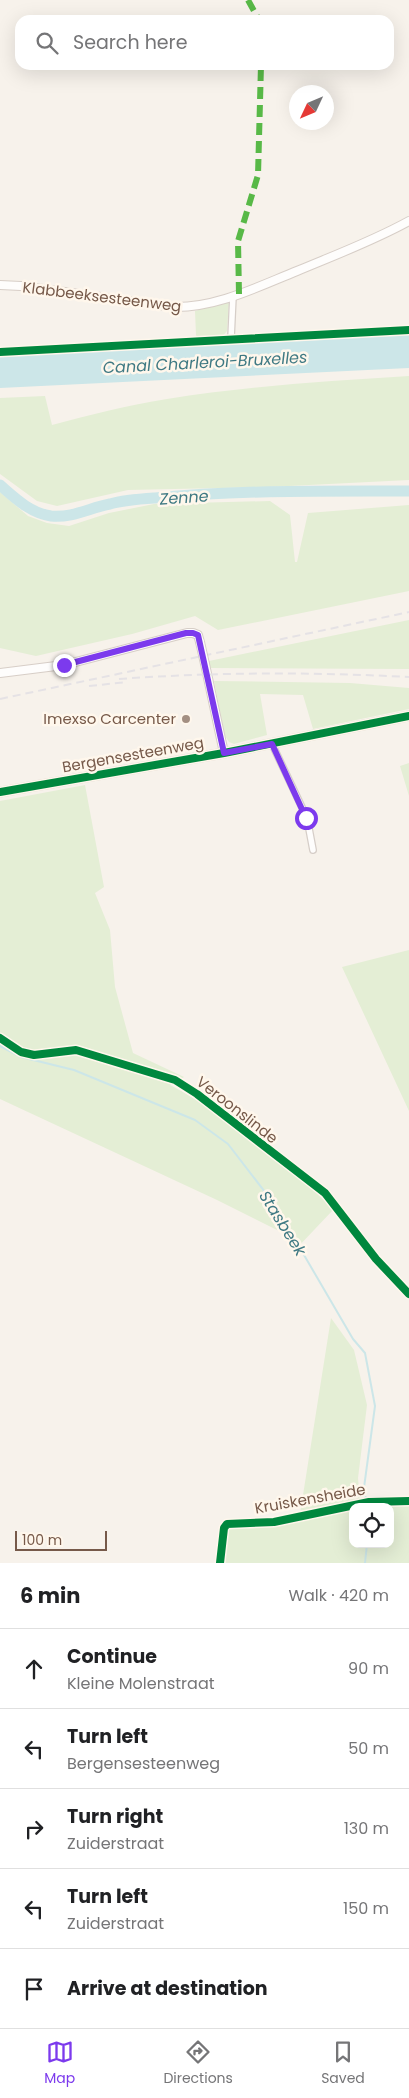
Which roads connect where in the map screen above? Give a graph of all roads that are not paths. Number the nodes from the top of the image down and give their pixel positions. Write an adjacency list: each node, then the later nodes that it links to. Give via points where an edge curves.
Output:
1 (409, 221): 3 (street, Klabbeeksesteenweg, via 364,244)
2 (0, 285): 3 (street, Klabbeeksesteenweg, via 172,308 192,308)
3 (233, 296): 4 (street)
4 (231, 338)
5 (0, 673): 8 (street, bridge, via 64,665 193,633 198,635 200,642)
6 (409, 716): 7 (main road, Bergensesteenweg)
7 (272, 744): 8 (main road, Bergensesteenweg); 10 (street, via 306,818)
8 (224, 753): 9 (main road, Bergensesteenweg)
9 (0, 792)
10 (313, 850)
11 (0, 1038): 12 (street, Veroonslinde, via 21,1052 34,1055 76,1050 176,1080 325,1194 376,1259)
12 (409, 1294)
13 (409, 1501): 14 (street, Kruiskensheide, via 368,1502 274,1522 226,1524)
14 (220, 1563)

